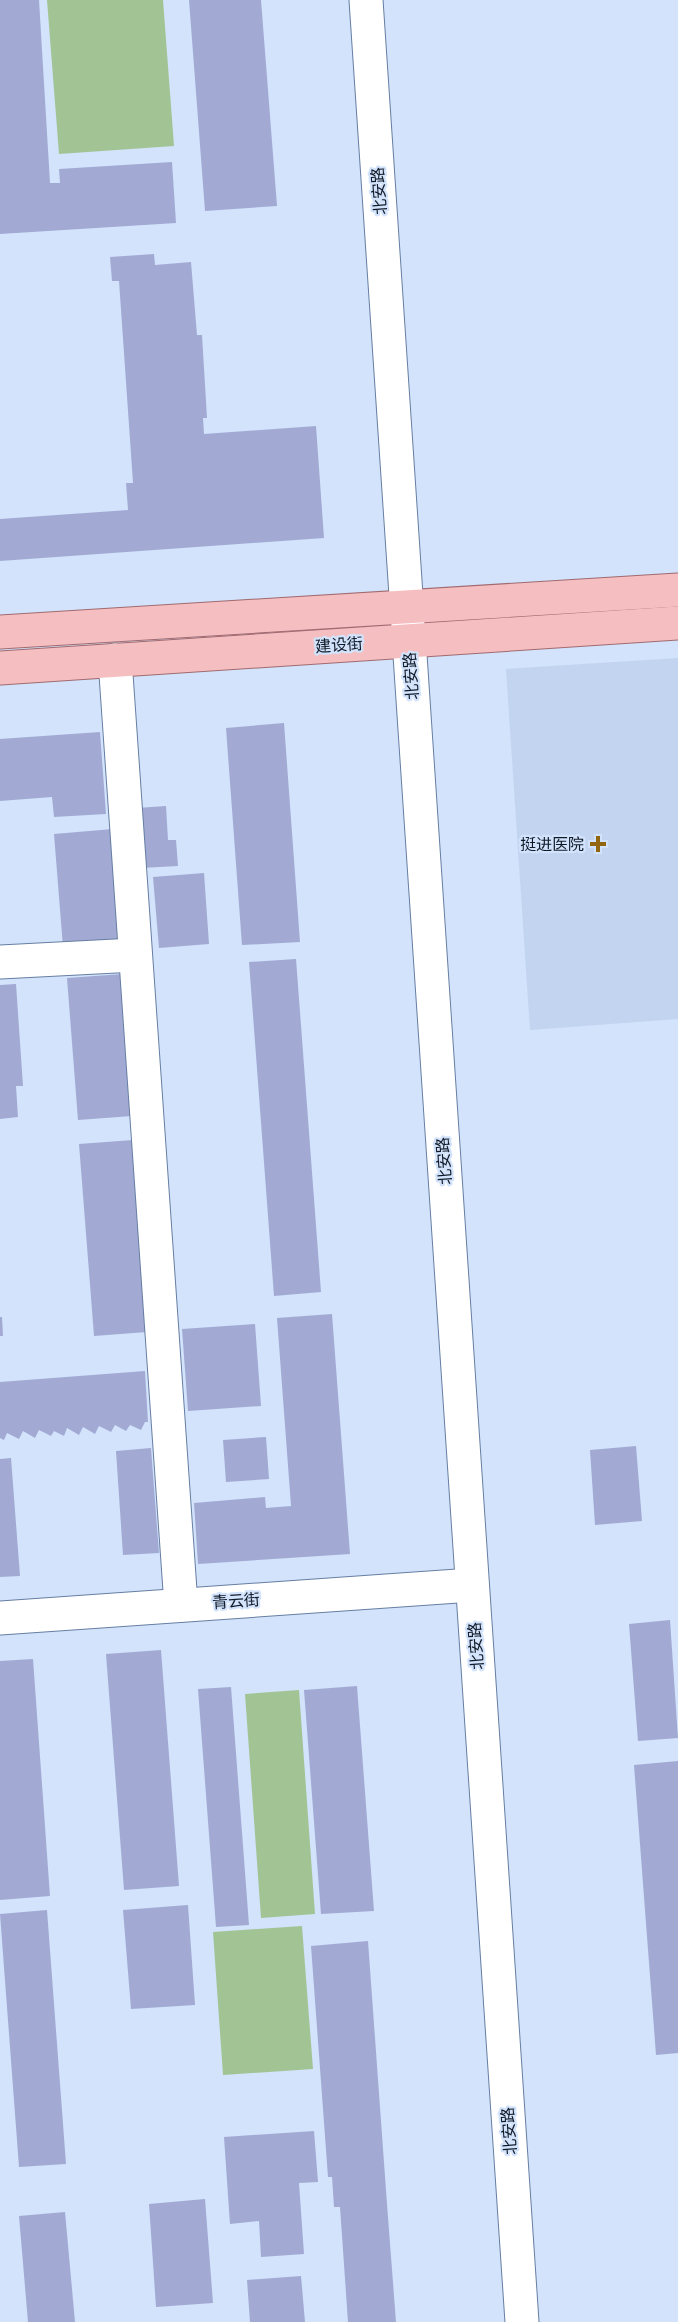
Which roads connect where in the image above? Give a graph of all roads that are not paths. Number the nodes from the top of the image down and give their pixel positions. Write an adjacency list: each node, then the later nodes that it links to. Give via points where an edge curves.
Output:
1 (366, 0): 3 (street, 北安路)
2 (678, 590): 3 (main road, 建设街)
3 (407, 606): 5 (main road, 建设街); 6 (street, 北安路)
4 (678, 623): 6 (main road, 建设街)
5 (0, 632)
6 (409, 641): 7 (main road, 建设街); 11 (street, 北安路)
7 (115, 660): 8 (main road, 建设街); 9 (street)
8 (0, 668)
9 (135, 955): 10 (street); 12 (street)
10 (0, 963)
11 (472, 1584): 12 (street, 青云街); 14 (street, 北安路)
12 (182, 1605): 13 (street, 青云街)
13 (0, 1618)
14 (522, 2322)

